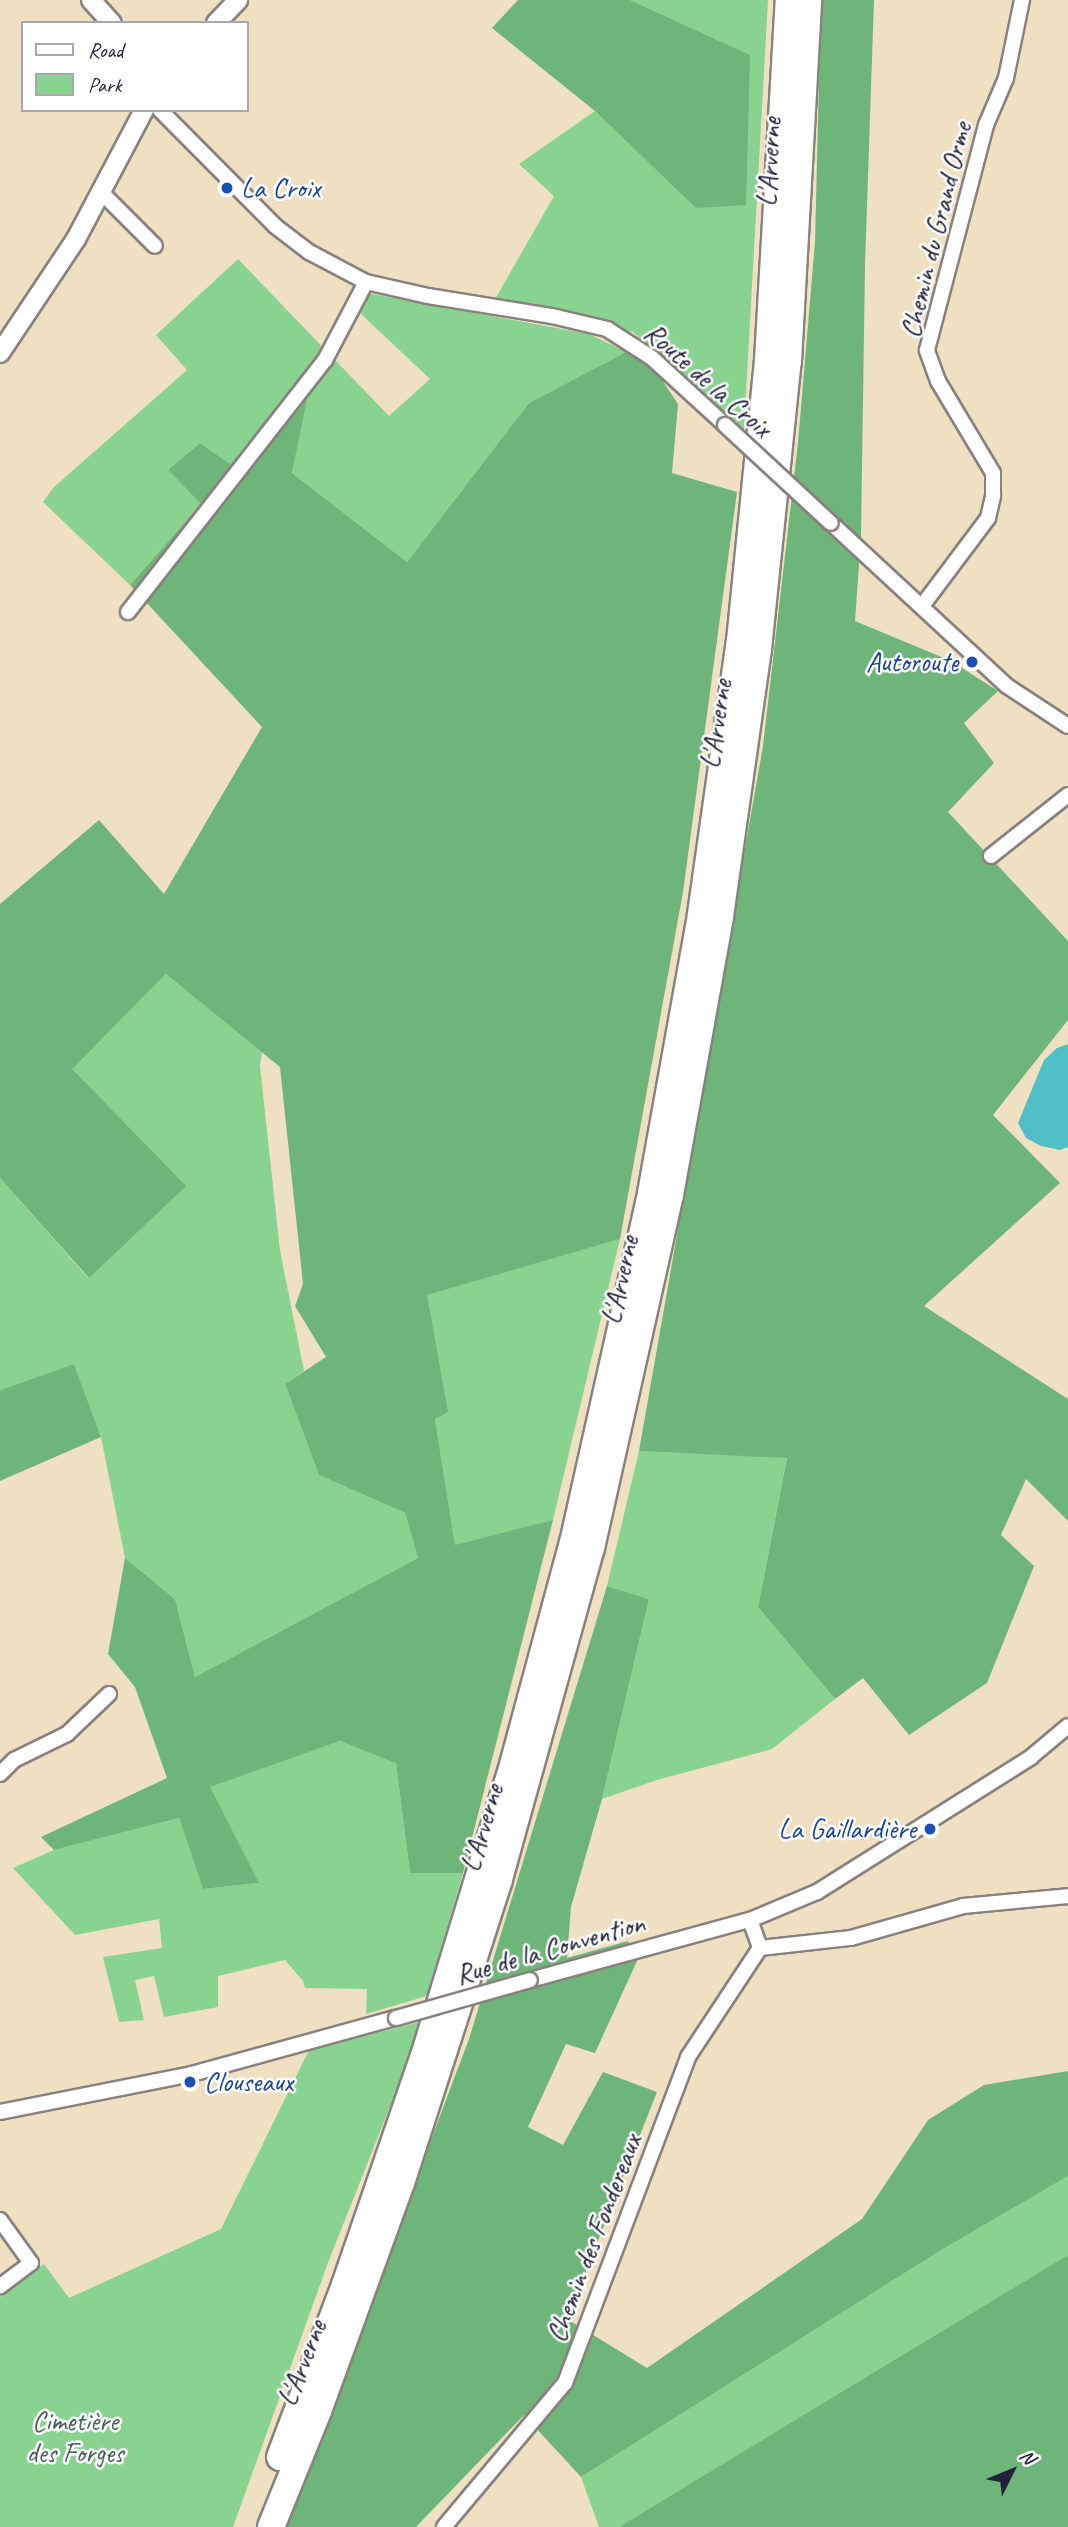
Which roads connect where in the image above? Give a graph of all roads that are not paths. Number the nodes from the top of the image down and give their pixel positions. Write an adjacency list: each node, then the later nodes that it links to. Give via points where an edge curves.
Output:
1 (91, 0): 6 (street)
2 (237, 0): 7 (street)
3 (789, 0): 28 (highway, L'Arverne, via 771,319 740,641 692,968 627,1307 553,1617 456,1956 363,2235)
4 (808, 0): 29 (highway, L'Arverne, via 788,361 758,649 720,916 670,1195 594,1536 499,1880 397,2195)
5 (1022, 0): 14 (street, Chemin du Grand Orme, via 1006,78 986,125 927,350 938,381 993,473 993,496 988,518)
6 (110, 21)
7 (218, 21)
8 (143, 112): 10 (street)
9 (162, 112): 12 (street, Route de la Croix, via 275,226)
10 (101, 192): 11 (street); 13 (street, via 69,251)
11 (156, 246)
12 (366, 282): 14 (street, Route de la Croix, bridge, via 607,329 653,358); 15 (street, via 326,360)
13 (0, 353)
14 (922, 606): 16 (street, Route de la Croix, via 1007,686)
15 (128, 612)
16 (1068, 726)
17 (1068, 795): 18 (street)
18 (991, 856)
19 (109, 1693): 21 (street, via 67,1734 14,1760)
20 (1068, 1726): 23 (street, Rue de la Convention, via 1031,1757 817,1892)
21 (0, 1774)
22 (1068, 1896): 24 (street, via 963,1906 851,1938)
23 (750, 1920): 24 (street); 25 (street, Rue de la Convention, bridge, via 192,2074)
24 (760, 1948): 30 (street, Chemin des Fondereaux, via 688,2057 565,2383)
25 (0, 2112)
26 (0, 2220): 27 (street, via 31,2263)
27 (0, 2286)
28 (253, 2527)
29 (271, 2527)
30 (444, 2527)

